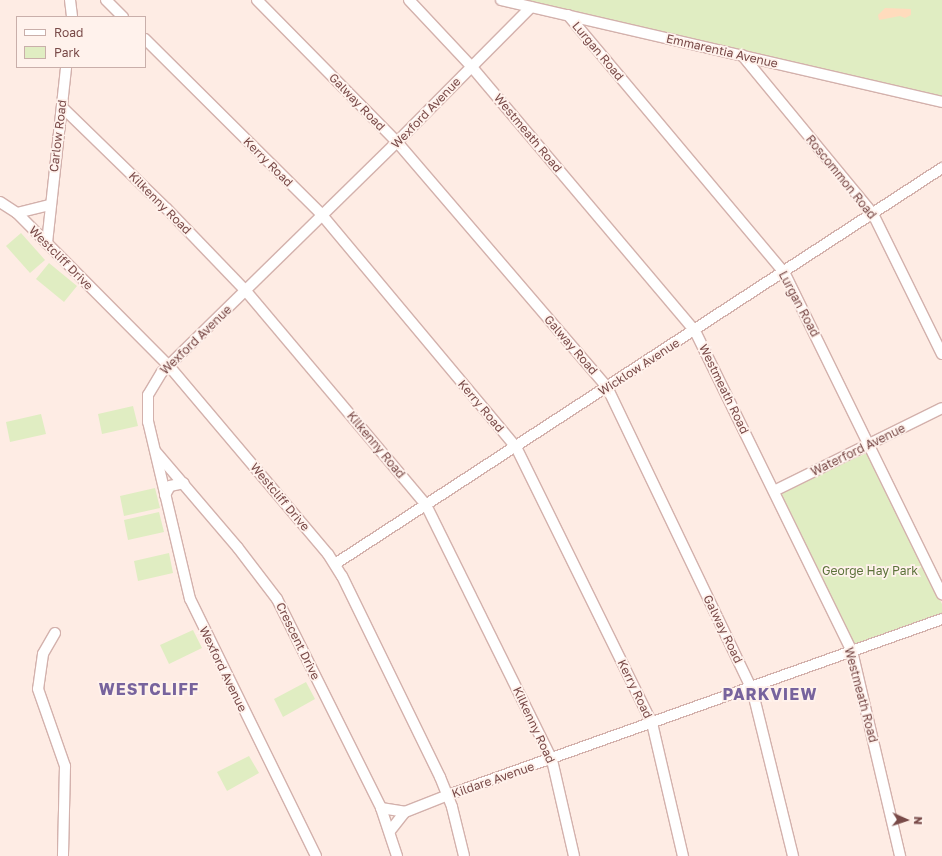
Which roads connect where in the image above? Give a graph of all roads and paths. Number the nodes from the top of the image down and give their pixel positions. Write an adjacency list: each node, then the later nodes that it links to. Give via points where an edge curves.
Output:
1 (70, 0): 8 (street)
2 (106, 0): 9 (street)
3 (257, 0): 16 (street, Galway Road)
4 (409, 0): 12 (street, Westmeath Road)
5 (501, 0): 6 (street, Emmarentia Avenue)
6 (531, 6): 7 (street, Emmarentia Avenue); 12 (street, Wexford Avenue)
7 (568, 15): 11 (street, Emmarentia Avenue); 24 (street, Lurgan Road)
8 (72, 16)
9 (122, 16)
10 (146, 40): 22 (street, Kerry Road)
11 (742, 55): 14 (street, Emmarentia Avenue); 21 (street, Roscommon Road)
12 (472, 66): 16 (street, Wexford Avenue); 26 (street, Westmeath Road)
13 (66, 68): 15 (street, Carlow Road)
14 (942, 102)
15 (62, 107): 19 (street, Carlow Road); 25 (street, Kilkenny Road, via 167,209)
16 (397, 142): 22 (street, Wexford Avenue); 29 (street, Galway Road)
17 (942, 168): 21 (street, Wicklow Avenue)
18 (0, 202): 20 (street, Westcliff Drive)
19 (50, 205): 20 (street); 23 (street, Carlow Road)
20 (17, 213): 23 (street, Westcliff Drive)
21 (873, 214): 24 (street, Wicklow Avenue); 27 (street, Roscommon Road)
22 (322, 215): 25 (street, Wexford Avenue); 32 (street, Kerry Road)
23 (47, 243): 28 (street, Westcliff Drive)
24 (784, 272): 26 (street, Wicklow Avenue); 31 (street, Lurgan Road)
25 (246, 291): 28 (street, Wexford Avenue); 37 (street, Kilkenny Road)
26 (695, 331): 29 (street, Wicklow Avenue); 35 (street, Westmeath Road)
27 (942, 354)
28 (169, 366): 33 (street, Wexford Avenue, via 154,382 147,399 146,414); 38 (street, Westcliff Drive)
29 (607, 388): 32 (street, Wicklow Avenue); 43 (street, Galway Road)
30 (942, 408): 31 (street, Waterford Avenue)
31 (867, 445): 35 (street, Waterford Avenue); 39 (street, Lurgan Road)
32 (516, 447): 37 (street, Wicklow Avenue); 44 (street, Kerry Road)
33 (156, 452): 34 (street, Crescent Drive); 36 (street, Wexford Avenue)
34 (184, 483): 36 (street, via 170,486); 47 (street, Crescent Drive, via 275,594)
35 (774, 491): 42 (street, Westmeath Road)
36 (164, 495): 51 (street, Wexford Avenue, via 192,605)
37 (426, 505): 38 (street, Wicklow Avenue); 45 (street, Kilkenny Road)
38 (335, 564): 46 (street, Westcliff Drive)
39 (942, 594)
40 (942, 620): 42 (street, Kildare Avenue)
41 (55, 633): 50 (street, via 43,654 38,689 65,766)
42 (852, 651): 43 (street, Kildare Avenue); 57 (street, Westmeath Road)
43 (752, 688): 44 (street, Kildare Avenue); 56 (street, Galway Road)
44 (652, 723): 45 (street, Kildare Avenue); 55 (street, Kerry Road)
45 (552, 760): 46 (street, Kildare Avenue); 54 (street, Kilkenny Road)
46 (448, 795): 48 (street, Kildare Avenue); 53 (street, Westcliff Drive)
47 (381, 808): 48 (street); 49 (street, Crescent Drive)
48 (405, 812): 49 (street)
49 (390, 831): 52 (street, Crescent Drive)
50 (63, 856)
51 (316, 856)
52 (397, 856)
53 (464, 856)
54 (574, 856)
55 (683, 856)
56 (793, 856)
57 (900, 856)

